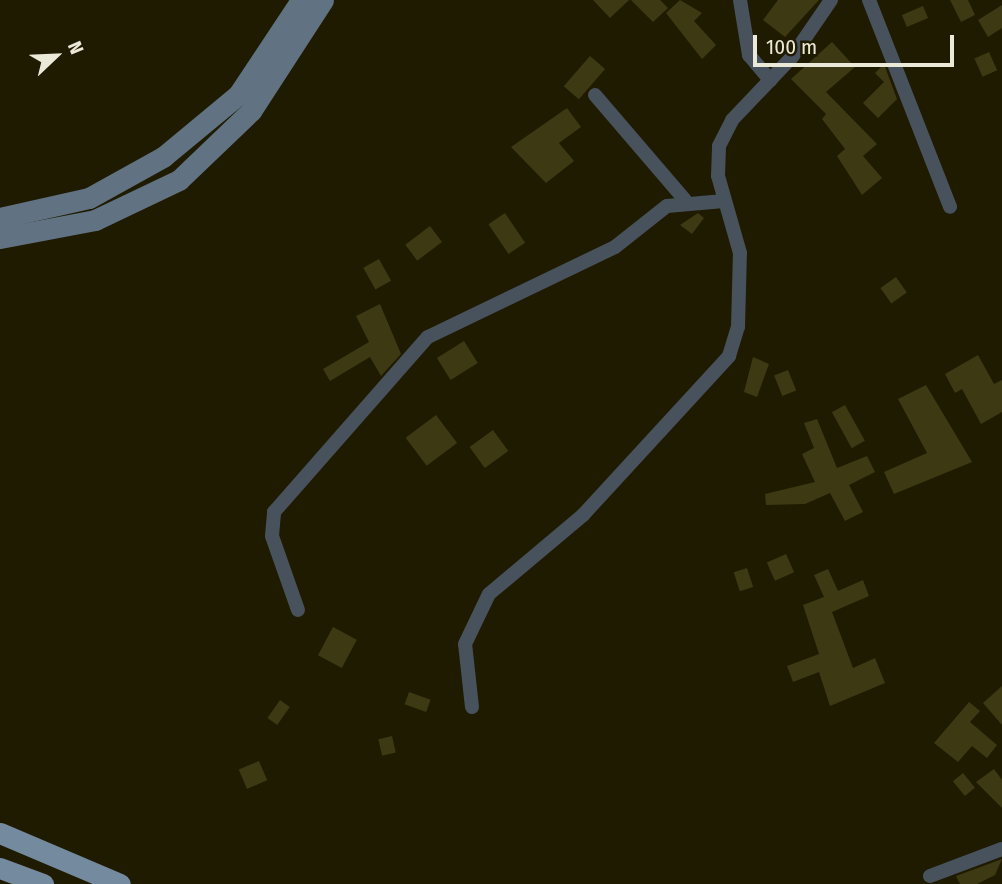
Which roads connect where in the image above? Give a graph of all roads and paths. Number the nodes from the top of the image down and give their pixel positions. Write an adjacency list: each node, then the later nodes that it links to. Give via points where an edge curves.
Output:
1 (301, 0): 8 (main road, via 239,95 163,157)
2 (323, 0): 12 (main road, via 248,115 179,180)
3 (740, 0): 6 (street, via 749,55)
4 (831, 0): 6 (street)
5 (869, 0): 11 (street)
6 (770, 80): 10 (street, via 722,137 717,166)
7 (595, 95): 9 (street)
8 (110, 186): 12 (main road); 13 (main road, via 89,198)
9 (685, 200): 10 (street); 15 (street, via 660,211 615,247 428,337 274,512 272,536)
10 (724, 201): 16 (street, via 740,264 729,356 583,515 489,594 465,644)
11 (950, 206)
12 (121, 208): 14 (main road)
13 (0, 218)
14 (0, 238)
15 (298, 610)
16 (472, 707)
17 (0, 833): 22 (main road)
18 (1002, 849): 20 (street)
19 (0, 868): 21 (main road)
20 (930, 876)
21 (43, 884)
22 (120, 884)

